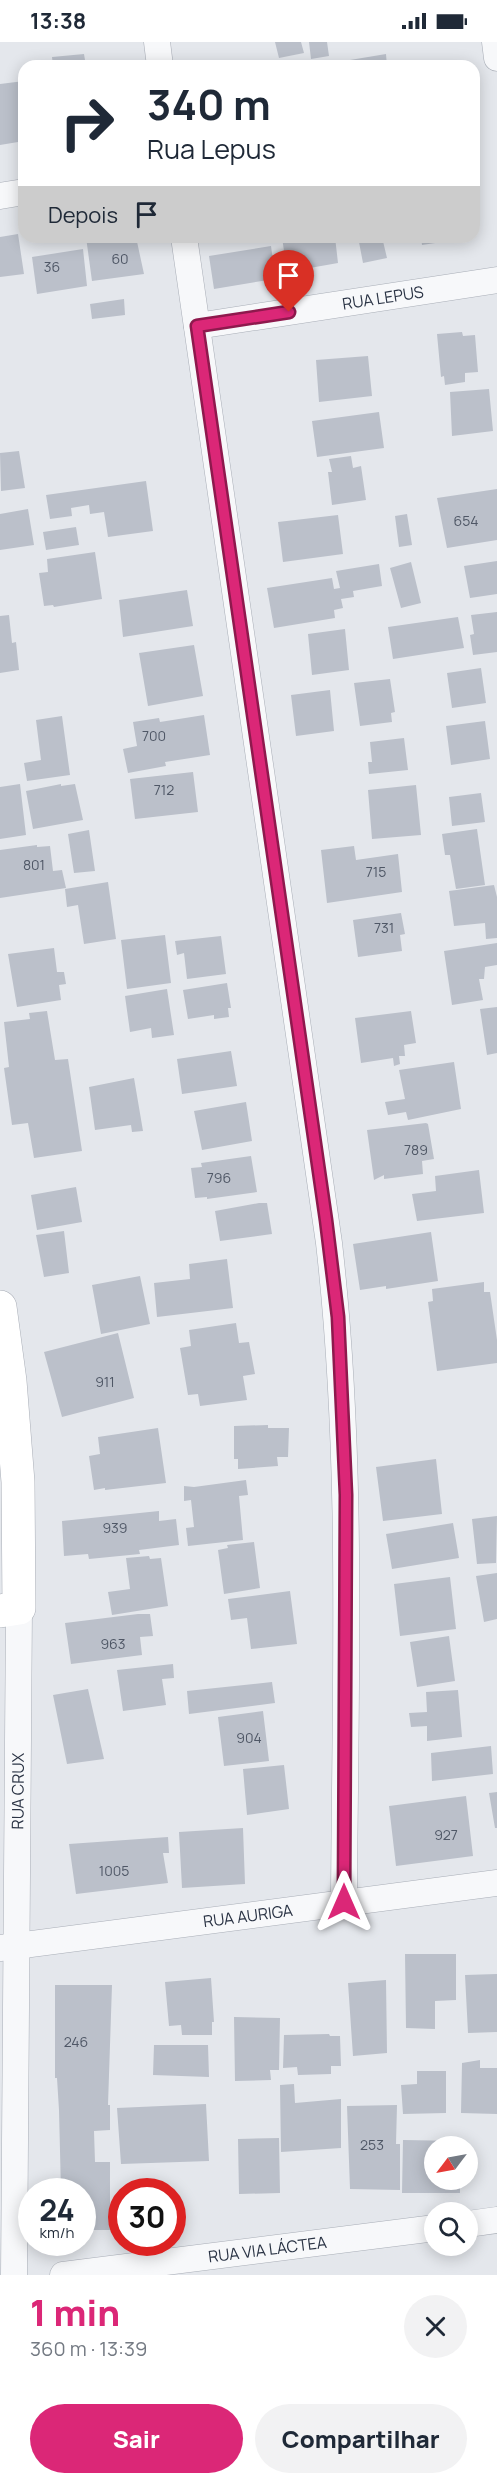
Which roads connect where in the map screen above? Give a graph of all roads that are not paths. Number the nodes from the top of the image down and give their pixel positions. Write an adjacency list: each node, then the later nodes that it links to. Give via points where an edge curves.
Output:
1 (157, 42): 4 (street)
2 (495, 42): 3 (street)
3 (497, 58)
4 (159, 60)
5 (18, 193): 6 (street)
6 (0, 195)
7 (185, 243): 9 (street)
8 (497, 280): 9 (street, RUA LEPUS)
9 (197, 326): 13 (street, via 338,1317 346,1495)
10 (0, 1307): 11 (street, RUA CRUX, via 18,1482)
11 (10, 1610): 14 (street, RUA CRUX)
12 (497, 1883): 13 (street, RUA AURIGA)
13 (344, 1902): 14 (street, RUA AURIGA)
14 (8, 1947): 18 (street, RUA CRUX)
15 (497, 2220): 16 (street)
16 (478, 2223)
17 (424, 2229): 19 (street, RUA VIA LÁCTEA)
18 (14, 2275)
19 (63, 2275)

